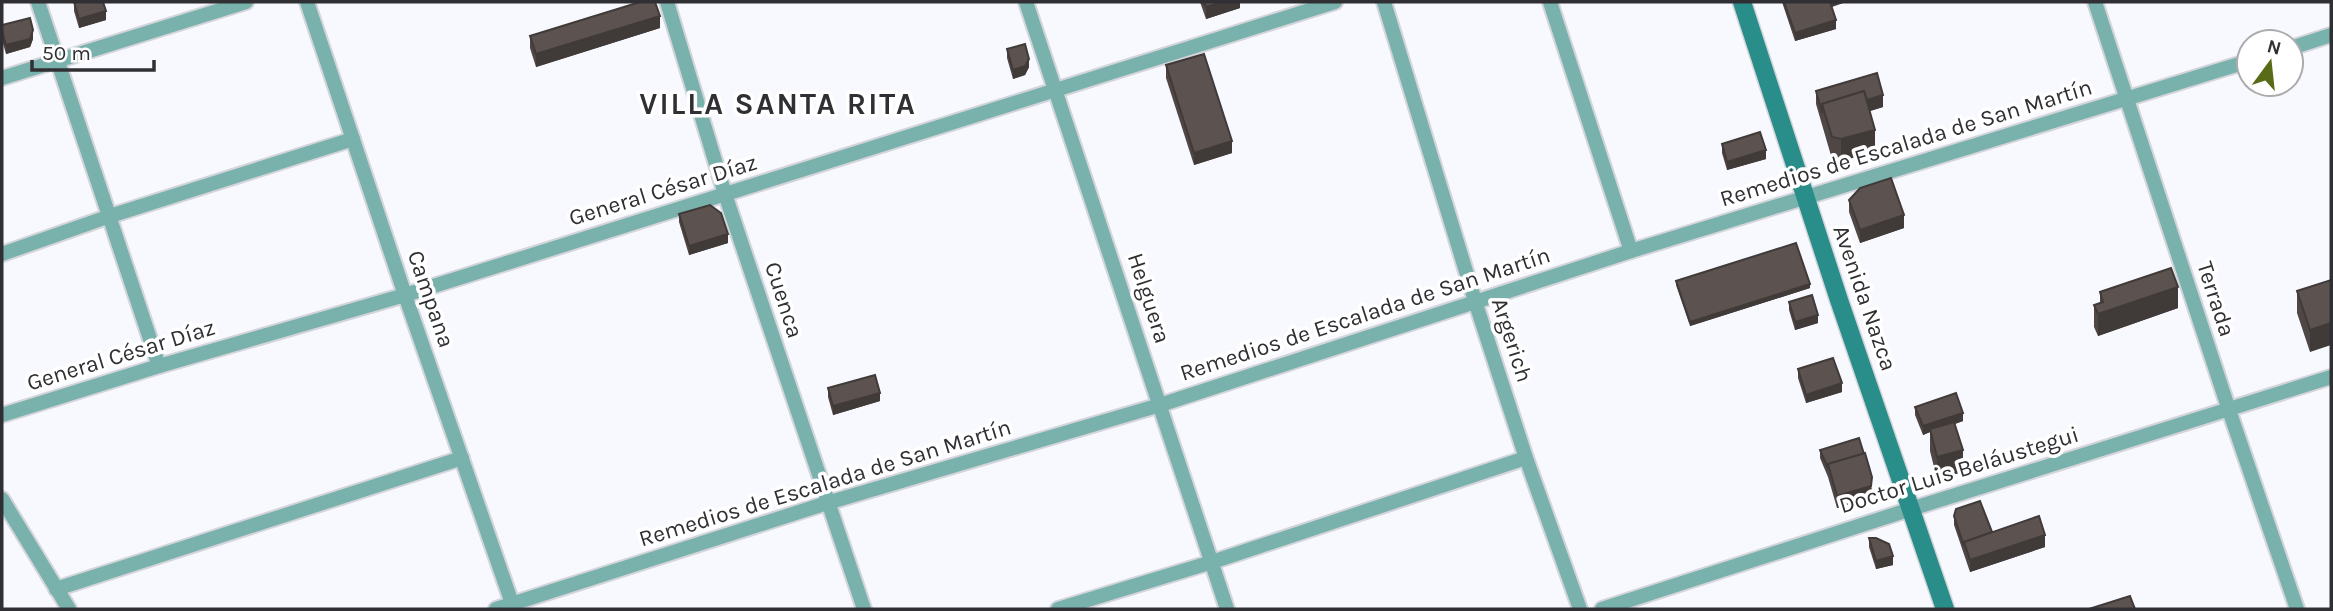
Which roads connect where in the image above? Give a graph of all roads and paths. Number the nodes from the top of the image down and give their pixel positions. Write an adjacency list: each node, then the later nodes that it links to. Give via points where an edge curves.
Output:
1 (38, 2): 13 (street)
2 (246, 2): 13 (street)
3 (307, 2): 18 (street, Campana)
4 (667, 2): 19 (street, Cuenca)
5 (1026, 2): 16 (street, Helguera)
6 (1335, 2): 16 (street, General César Díaz)
7 (1384, 2): 25 (street, Argerich)
8 (1550, 2): 22 (street)
9 (1742, 2): 20 (main road, Avenida Nazca)
10 (2095, 2): 17 (street, Terrada)
11 (2331, 35): 12 (street)
12 (2305, 43)
13 (57, 60): 15 (street); 21 (street)
14 (2235, 65): 17 (street, Remedios de Escalada de San Martín)
15 (2, 78)
16 (1056, 91): 19 (street, General César Díaz); 28 (street, Helguera)
17 (2127, 99): 20 (street, Remedios de Escalada de San Martín); 29 (street, Terrada)
18 (353, 139): 21 (street); 24 (street, Campana)
19 (725, 194): 24 (street, General César Díaz); 34 (street, Cuenca)
20 (1806, 197): 22 (street, Remedios de Escalada de San Martín); 35 (main road, Avenida Nazca)
21 (110, 216): 23 (street); 26 (street)
22 (1631, 251): 25 (street, Remedios de Escalada de San Martín)
23 (2, 254)
24 (405, 295): 26 (street, General César Díaz); 31 (street, Campana)
25 (1475, 301): 28 (street, Remedios de Escalada de San Martín); 32 (street, Argerich)
26 (159, 366): 30 (street, General César Díaz)
27 (2331, 377): 29 (street, Doctor Luis Beláustegui)
28 (1160, 405): 34 (street, Remedios de Escalada de San Martín); 36 (street, Helguera)
29 (2229, 410): 35 (street, Doctor Luis Beláustegui); 47 (street, Terrada)
30 (2, 415)
31 (462, 458): 37 (street); 38 (street, Campana)
32 (1526, 458): 36 (street); 44 (street, Argerich)
33 (2, 499): 37 (street)
34 (827, 503): 38 (street, Remedios de Escalada de San Martín); 41 (street, Cuenca)
35 (1911, 509): 45 (street, Doctor Luis Beláustegui); 46 (main road, Avenida Nazca)
36 (1212, 562): 42 (street); 43 (street, Helguera)
37 (56, 589): 39 (street)
38 (514, 607): 40 (street, Remedios de Escalada de San Martín)
39 (69, 609)
40 (496, 609)
41 (864, 609)
42 (1058, 609)
43 (1227, 609)
44 (1580, 609)
45 (1602, 609)
46 (1945, 609)
47 (2297, 609)

